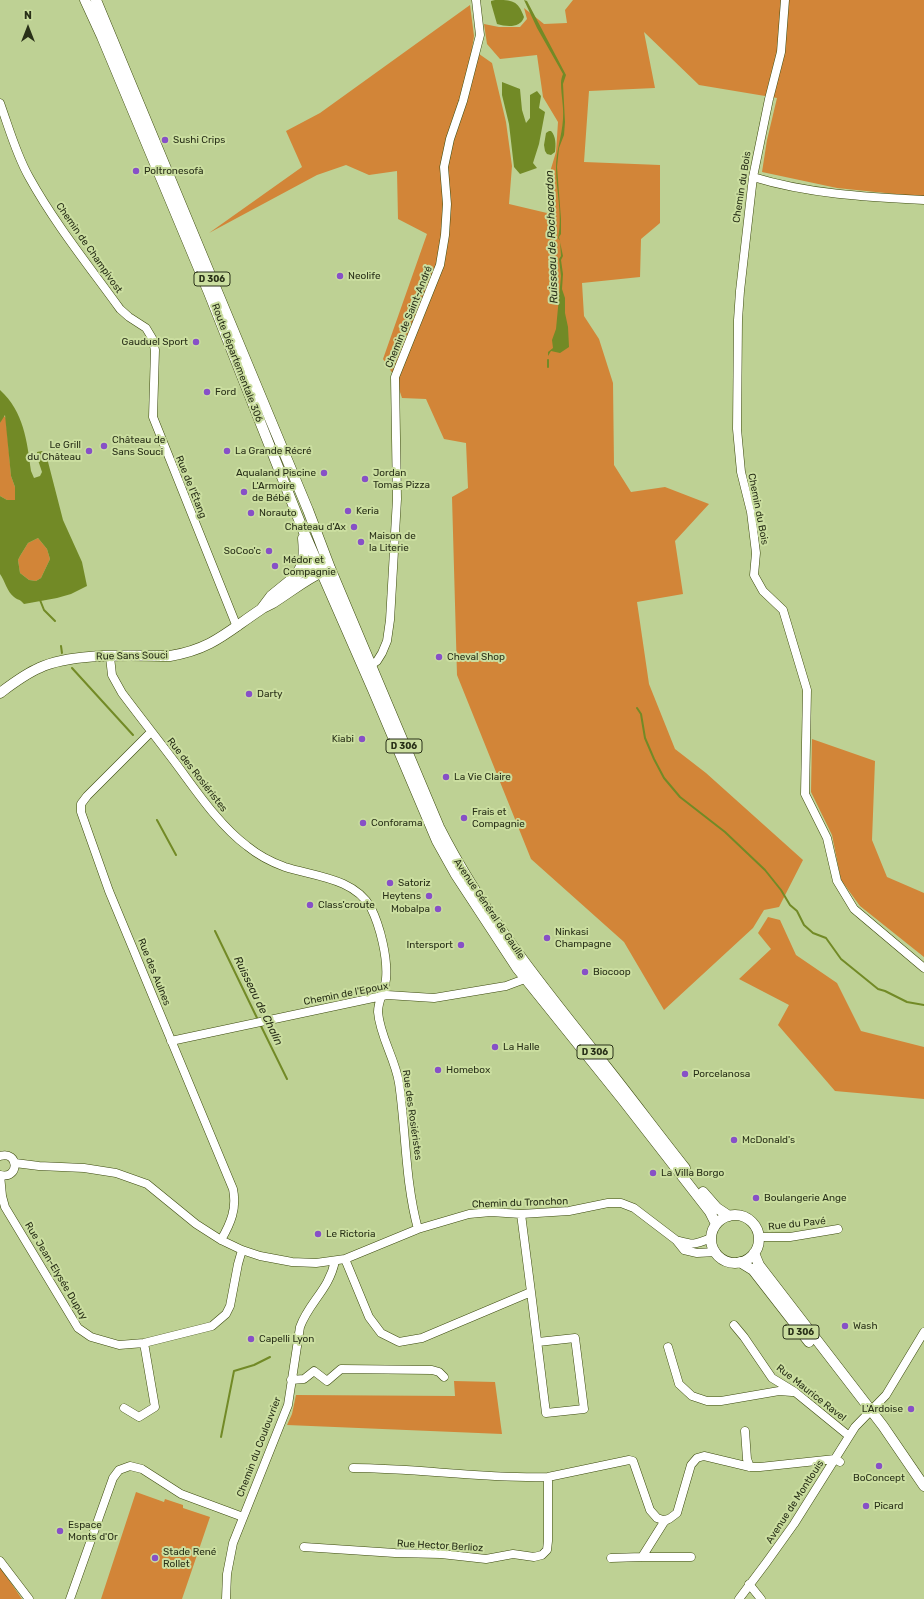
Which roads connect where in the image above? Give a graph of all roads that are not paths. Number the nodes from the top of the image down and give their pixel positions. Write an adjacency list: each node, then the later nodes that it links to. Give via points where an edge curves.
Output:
1 (85, 0): 9 (main road, Route Départementale 306 / D 306, via 209,293)
2 (96, 0): 10 (main road, Route Départementale 306 / D 306, via 308,510)
3 (476, 0): 15 (street, Chemin de Saint-André, via 480,35 444,167 446,235 440,265 395,378 397,499 390,620 387,641 382,653 377,661)
4 (785, 0): 6 (street, Chemin du Bois, via 780,52)
5 (0, 103): 8 (street, Chemin de Champivost, via 29,177 67,237 120,309)
6 (753, 177): 7 (street, via 843,195); 18 (street, Chemin du Bois, via 740,291 737,429 741,472 751,512 756,553 754,575 763,591 783,610 807,690 805,794 827,838 837,881 854,909)
7 (924, 200)
8 (146, 328): 13 (street, Rue de l'Étang, via 155,350 153,417)
9 (303, 530): 10 (main road, Route Départementale 306 / D 306); 11 (main road, via 303,558 300,568)
10 (321, 564): 11 (main road, Rue Sans Souci, via 308,566); 12 (main road, Rue Sans Souci, via 309,578 274,603); 15 (main road, Route Départementale 306 / D 306)
11 (291, 580): 12 (main road, Rue Sans Souci, via 271,596)
12 (261, 609): 13 (main road, Rue Sans Souci)
13 (236, 627): 14 (main road, Rue Sans Souci, via 213,642 186,653 170,656)
14 (110, 657): 16 (main road, Rue Sans Souci, via 73,658 53,662 38,668); 17 (street, Rue des Rosiéristes, via 112,675 117,685)
15 (367, 667): 19 (main road, Avenue Général de Gaulle / D 306, via 373,690 437,841 456,875)
16 (0, 693)
17 (151, 732): 20 (street, Rue des Rosiéristes, via 209,808 246,846 274,862 342,884 364,899 370,906 378,926 384,952 386,981); 21 (street, Rue des Aulnes, via 87,796 81,804 81,812)
18 (924, 968)
19 (530, 977): 20 (street, Chemin de l'Epoux, via 515,983 456,996); 26 (main road, Avenue Général de Gaulle / D 306, via 556,1004 711,1202); 27 (main road, Avenue Général de Gaulle / D 306, via 710,1212)
20 (381, 996): 21 (street, Chemin de l'Epoux); 28 (street, Rue des Rosiéristes, via 378,1011 398,1075)
21 (171, 1041): 32 (street, Rue des Aulnes, via 233,1189 235,1199 232,1220)
22 (1, 1154): 23 (street, via 11,1157)
23 (14, 1166): 24 (street, via 10,1174); 32 (street, Chemin du Tronchon, via 84,1168 116,1173 147,1184 196,1224)
24 (2, 1175): 44 (street, Rue Jean-Elysée Dupuy, via 5,1207 78,1328 91,1337 119,1345)
25 (521, 1214): 28 (street, Chemin du Tronchon, via 469,1214); 33 (street, Chemin du Tronchon, via 569,1211 608,1203 621,1204 634,1208); 40 (street)
26 (729, 1216): 27 (main road); 30 (main road, via 740,1215 751,1221)
27 (716, 1224): 31 (main road)
28 (418, 1229): 37 (street, Chemin du Tronchon)
29 (838, 1229): 30 (street, Rue du Pavé, via 790,1236)
30 (759, 1237): 36 (main road)
31 (711, 1238): 33 (street, Chemin du Tronchon, via 693,1244); 35 (main road)
32 (221, 1240): 34 (street, Chemin du Tronchon)
33 (676, 1240): 35 (street, Chemin du Tronchon, via 684,1250 696,1253)
34 (242, 1250): 38 (street, Chemin du Tronchon, via 292,1262); 44 (street, Rue Jean-Elysée Dupuy, via 230,1306 220,1320 212,1326)
35 (716, 1252): 39 (main road, via 726,1261)
36 (754, 1253): 39 (main road); 49 (main road, D 306, via 759,1265)
37 (345, 1259): 38 (street, Chemin du Tronchon); 40 (street, via 369,1317 381,1333 400,1342 422,1338)
38 (335, 1261): 47 (street, Chemin du Coulouvrier, via 328,1282 304,1316)
39 (740, 1262): 49 (main road, D 306, via 753,1270)
40 (531, 1292): 43 (street)
41 (734, 1325): 48 (street, Rue Maurice Ravel, via 772,1378)
42 (924, 1332): 51 (street, Avenue de Montlouis, via 886,1395)
43 (538, 1342): 43 (street, via 546,1413 584,1408 575,1338)
44 (144, 1343): 50 (street, via 155,1407 139,1417)
45 (668, 1347): 48 (street, via 679,1384 692,1396 707,1401 721,1401 779,1391)
46 (444, 1377): 47 (street, via 432,1370 341,1369 327,1381 314,1371 304,1379)
47 (291, 1380): 60 (street, Chemin du Coulouvrier, via 288,1406)
48 (795, 1392): 53 (street, Rue Maurice Ravel)
49 (861, 1404): 51 (main road)
50 (124, 1408)
51 (868, 1413): 53 (street, Avenue de Montlouis); 56 (main road, via 878,1430); 56 (main road, via 883,1426)
52 (745, 1431): 55 (street, via 746,1459)
53 (849, 1436): 54 (street, Avenue de Montlouis)
54 (837, 1460): 55 (street); 67 (street, Avenue de Montlouis)
55 (750, 1467): 61 (street, via 704,1456 697,1458 691,1465 677,1513)
56 (910, 1467): 59 (main road)
57 (353, 1468): 58 (street)
58 (548, 1477): 61 (street, via 633,1461 650,1510 657,1518); 62 (street, Rue Hector Berlioz, via 548,1541 547,1550 542,1555 534,1557 513,1554 486,1559 442,1554)
59 (924, 1486)
60 (243, 1517): 69 (street, via 181,1494 142,1469 130,1466 120,1470 113,1478); 70 (street, Chemin du Coulouvrier, via 228,1561)
61 (669, 1519): 63 (street, via 664,1522)
62 (304, 1547)
63 (642, 1556): 64 (street); 65 (street)
64 (691, 1557)
65 (611, 1558)
66 (0, 1561): 68 (street)
67 (749, 1584): 71 (street, Avenue de Montlouis); 72 (street)
68 (29, 1599)
69 (70, 1599)
70 (226, 1599)
71 (739, 1599)
72 (762, 1599)

